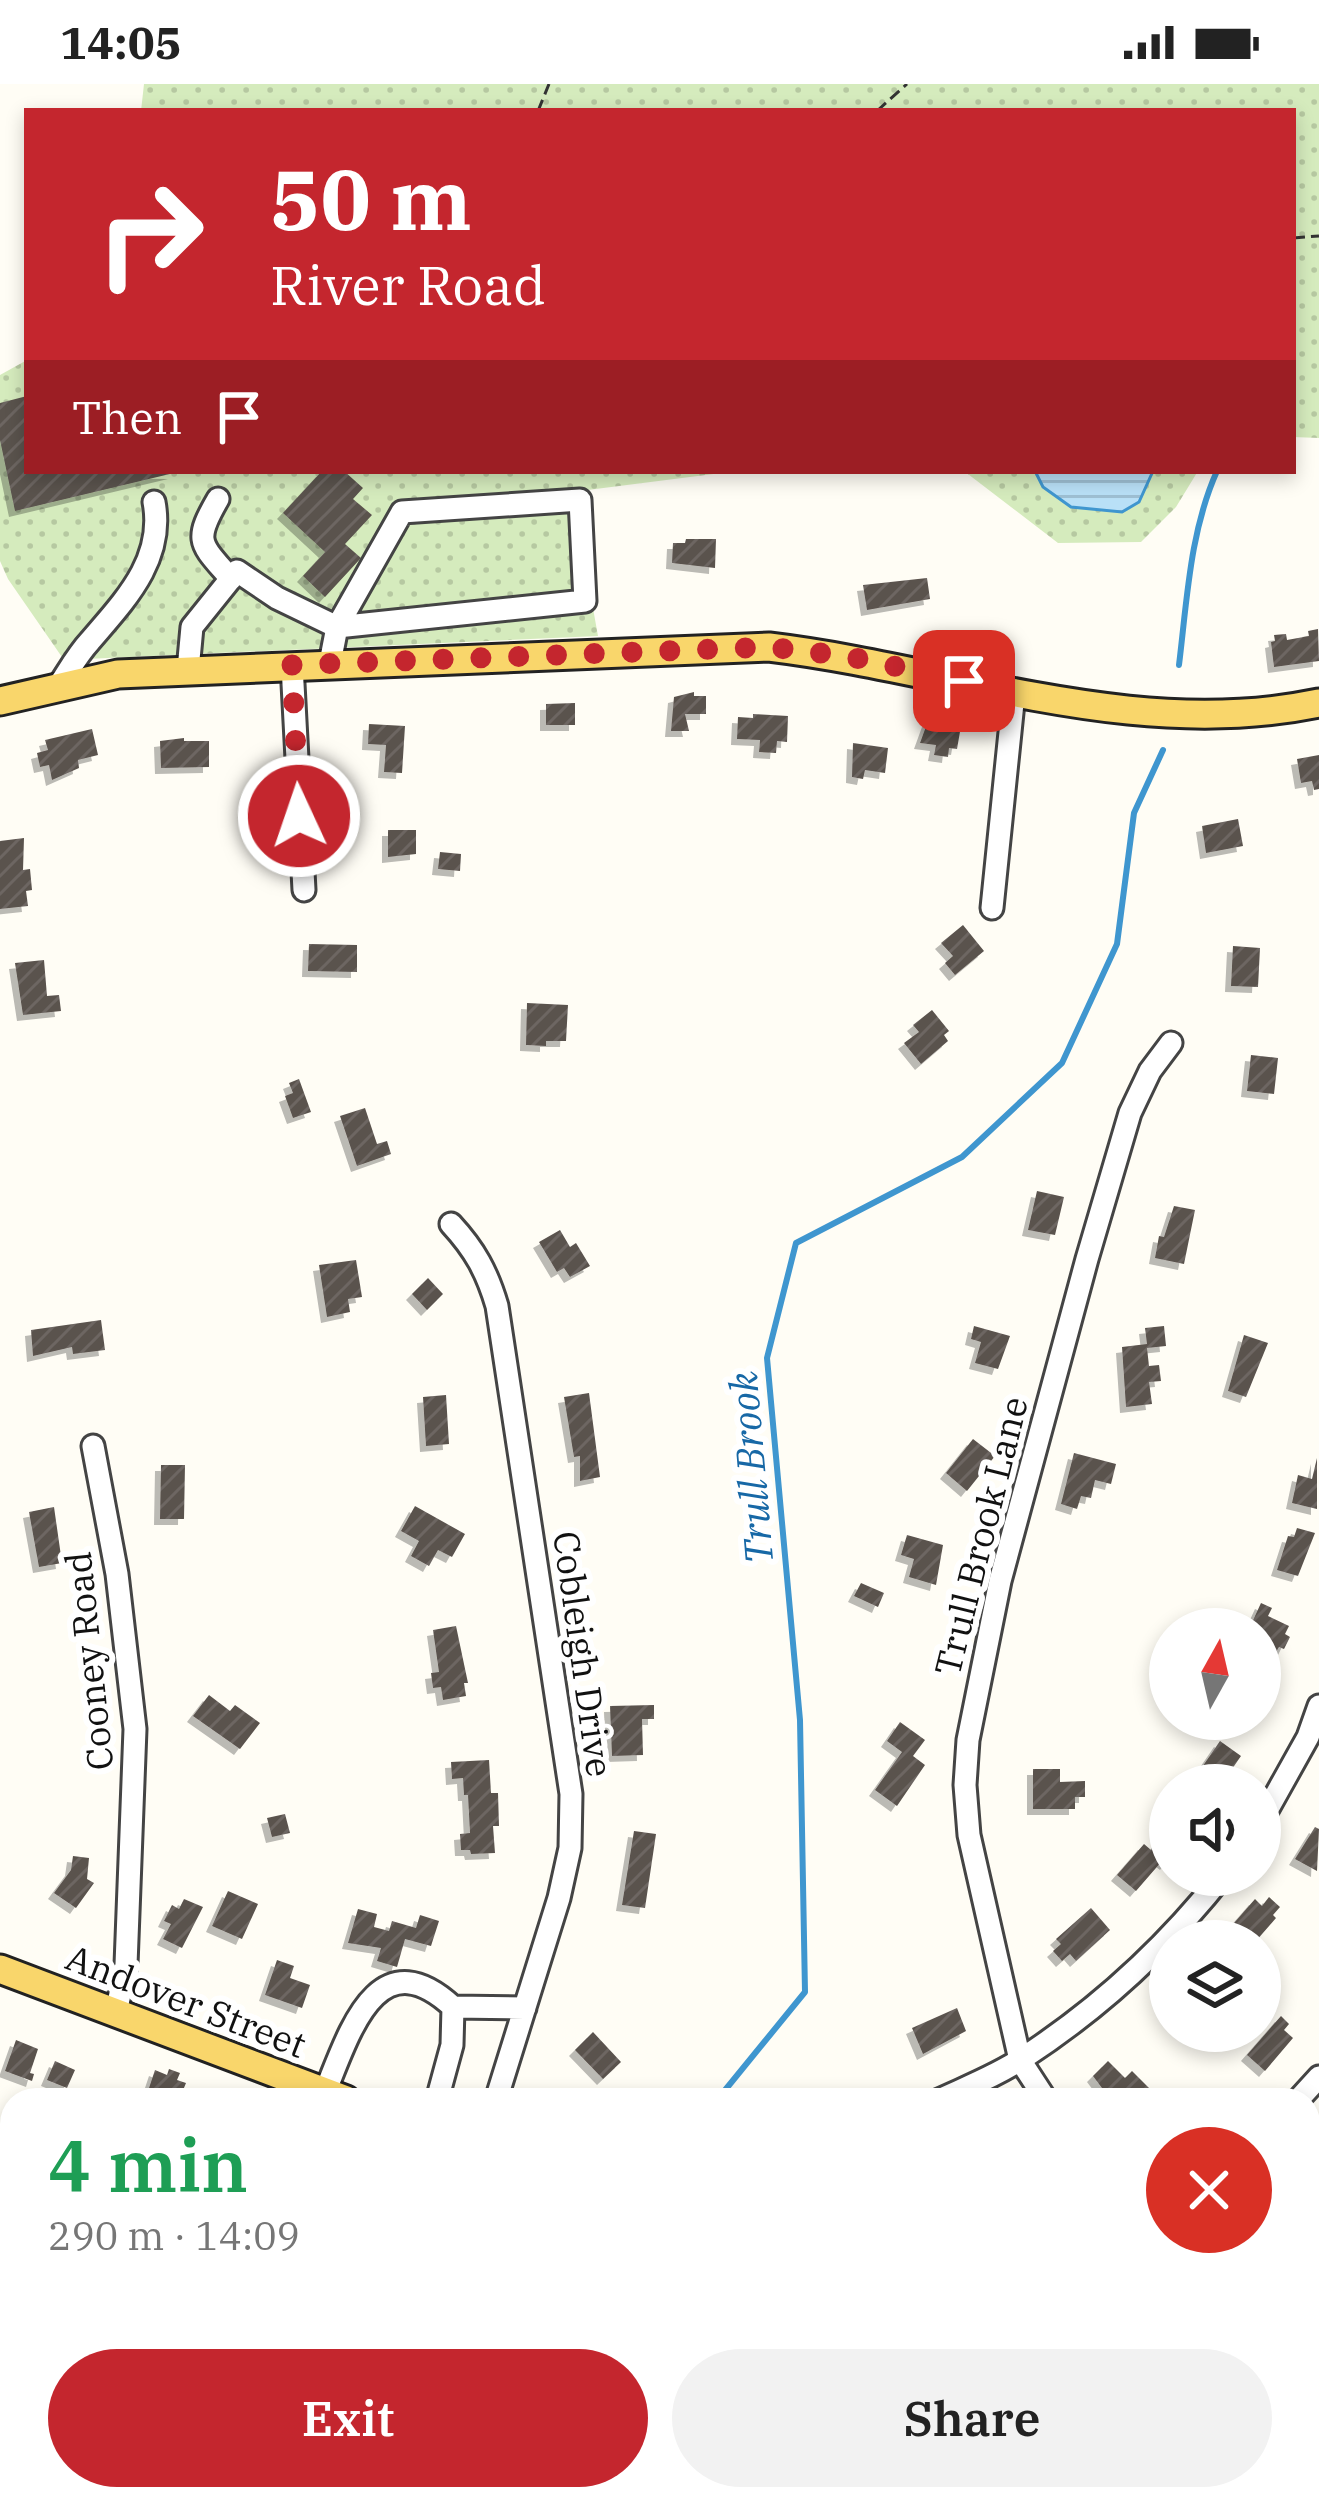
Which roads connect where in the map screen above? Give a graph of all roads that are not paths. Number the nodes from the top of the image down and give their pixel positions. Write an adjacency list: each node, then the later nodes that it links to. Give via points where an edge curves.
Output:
1 (218, 499): 3 (street, via 200,530 202,545)
2 (154, 502): 8 (street, via 155,544 146,566)
3 (231, 579): 4 (street, via 237,571); 7 (street, via 192,627)
4 (337, 627): 4 (street, via 585,601 580,500 402,512); 5 (street)
5 (330, 663): 6 (main road); 9 (main road, via 769,647)
6 (292, 665): 7 (main road); 12 (street)
7 (188, 670): 8 (main road)
8 (57, 688): 10 (main road)
9 (1014, 693): 11 (main road, via 1170,714); 13 (street)
10 (0, 701)
11 (1319, 703)
12 (304, 890)
13 (992, 908)
14 (1171, 1043): 24 (street, Trull Brook Lane, via 1130,1113 1105,1196 1000,1581 968,1740 970,1834)
15 (451, 1224): 22 (street, Cobleigh Drive, via 488,1273 497,1306 571,1794 570,1848)
16 (93, 1446): 23 (street, Cooney Road, via 135,1729 126,1965)
17 (1319, 1706): 18 (street)
18 (1281, 1785)
19 (1205, 1896): 24 (street, via 1106,1997)
20 (0, 1969): 23 (main road, Andover Street)
21 (453, 2007): 22 (street); 26 (street, via 411,1982 371,1998 356,2019); 27 (street)
22 (525, 2008): 28 (street, Cobleigh Drive)
23 (116, 2013): 25 (main road, Andover Street)
24 (1021, 2060): 29 (street); 30 (street, Trull Brook Lane)
25 (315, 2088)
26 (338, 2088)
27 (440, 2088)
28 (500, 2088)
29 (964, 2088)
30 (1038, 2088)

